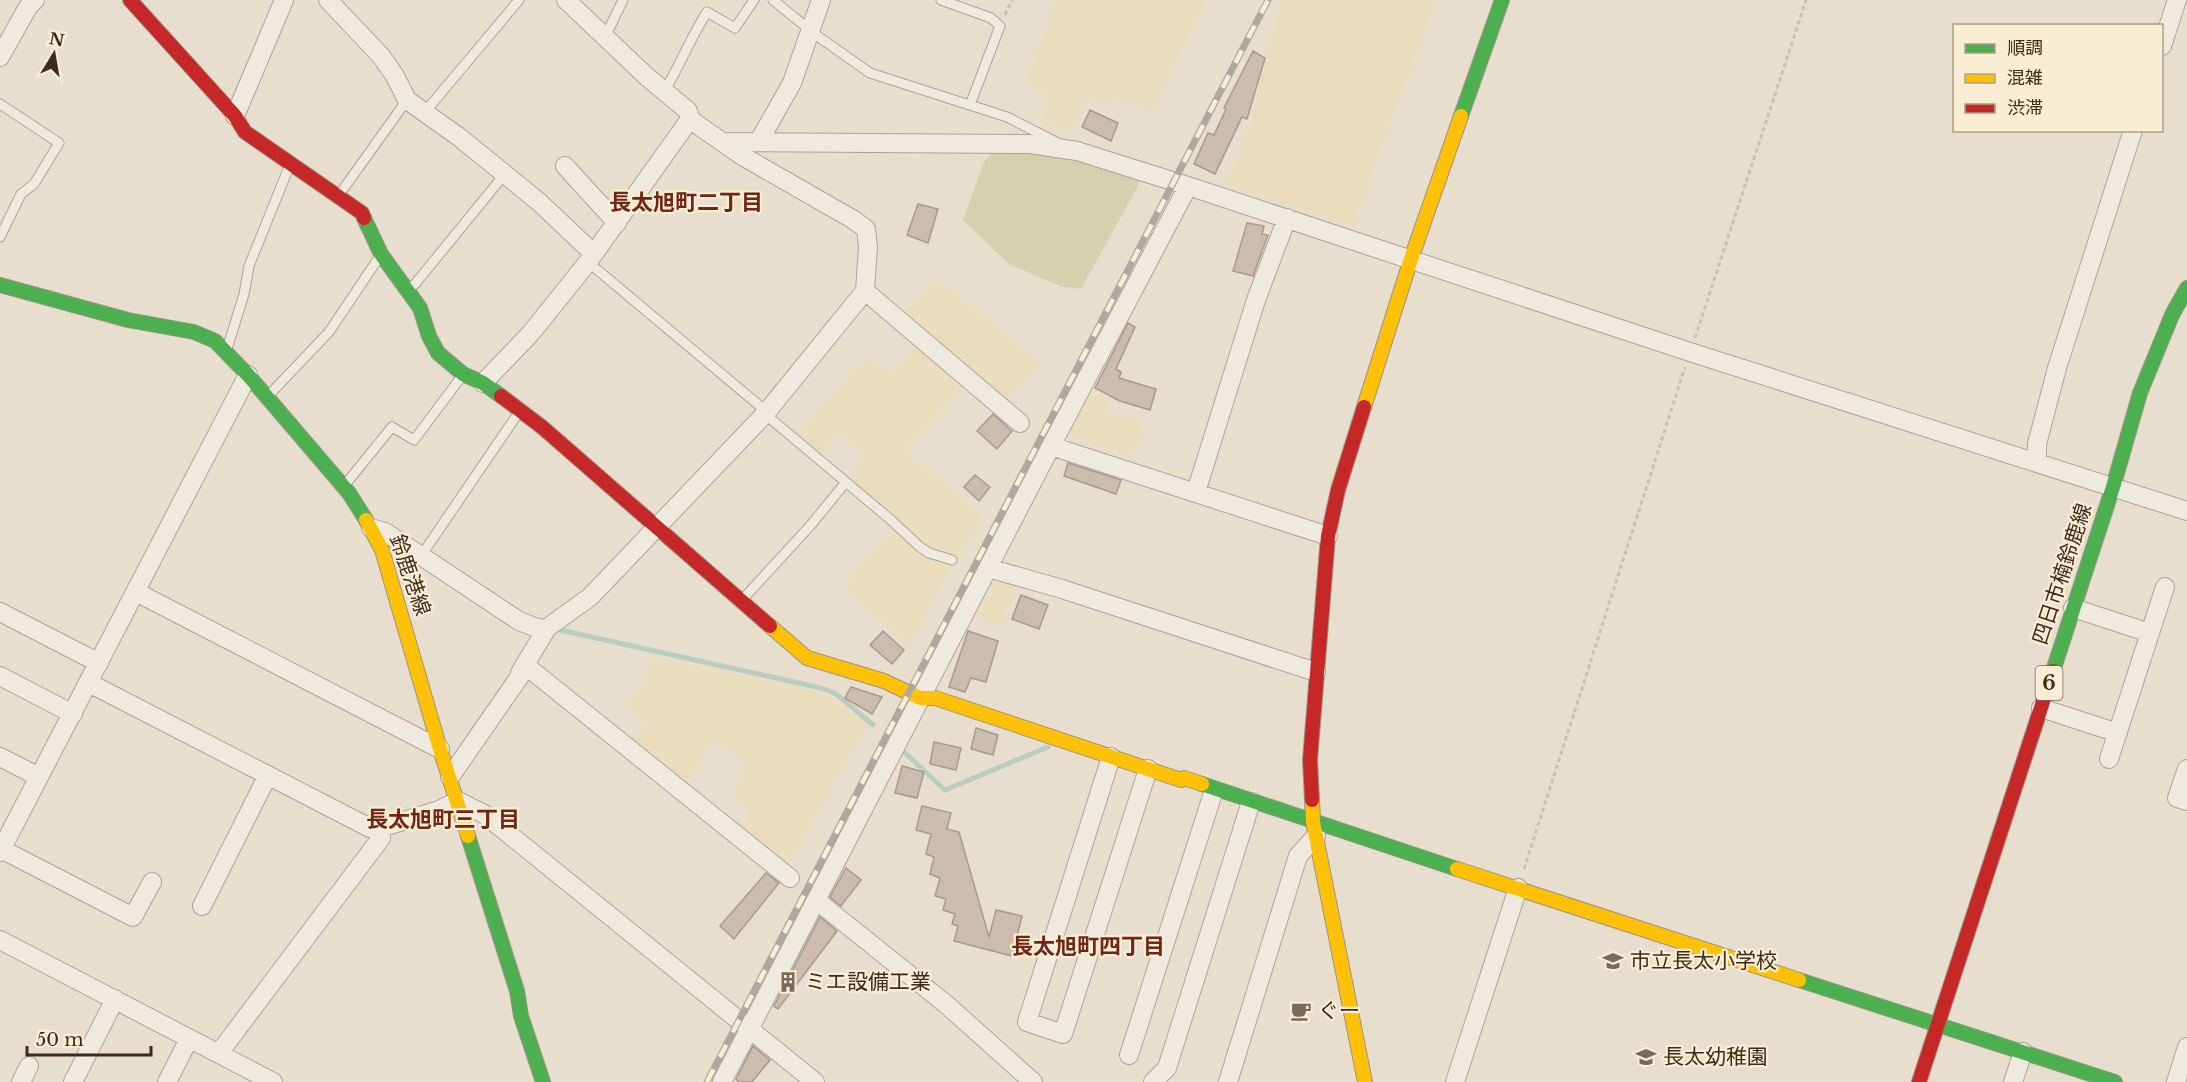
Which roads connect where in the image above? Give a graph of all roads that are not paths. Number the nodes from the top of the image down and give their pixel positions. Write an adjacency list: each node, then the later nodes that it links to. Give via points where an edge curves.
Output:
1 (130, 0): 23 (street)
2 (284, 0): 23 (street)
3 (328, 0): 19 (street, via 381,56)
4 (519, 0): 22 (lane)
5 (566, 0): 15 (street)
6 (623, 0): 15 (lane)
7 (754, 0): 18 (lane, via 735,28 707,12)
8 (773, 0): 14 (lane)
9 (821, 0): 14 (street)
10 (941, 0): 21 (lane, via 991,18 1000,26)
11 (1502, 0): 39 (street)
12 (2177, 0): 16 (street)
13 (29, 2): 17 (street)
14 (811, 29): 21 (lane, via 870,73); 26 (street, via 792,83)
15 (605, 37): 18 (street)
16 (2163, 43)
17 (0, 57)
18 (664, 92): 24 (street, via 688,111)
19 (407, 100): 22 (street); 33 (lane)
20 (0, 104): 36 (lane, via 59,143 34,184 21,194)
21 (970, 105): 28 (lane, via 1006,117)
22 (424, 112): 31 (street)
23 (235, 116): 29 (street, via 245,132)
24 (690, 119): 27 (street); 35 (street)
25 (2132, 132): 53 (street, via 2056,368 2037,444)
26 (759, 141): 27 (street); 28 (street, via 1030,144)
27 (723, 142): 43 (street, via 866,229)
28 (1069, 149): 32 (street)
29 (290, 165): 33 (street); 44 (lane, via 249,266)
30 (564, 166): 35 (street)
31 (504, 175): 38 (street, via 538,202); 42 (lane)
32 (1188, 186): 34 (street); 52 (street)
33 (338, 196): 37 (street, via 362,213)
34 (1287, 218): 39 (street); 57 (street, via 1256,300)
35 (617, 223): 38 (street)
36 (0, 237)
37 (381, 254): 42 (street); 48 (lane, via 329,332)
38 (591, 258): 47 (street, via 531,333); 50 (lane)
39 (1411, 259): 53 (street); 61 (street, via 1338,490)
40 (0, 285): 44 (street, 鈴鹿港線, via 128,320 194,332 214,340)
41 (2187, 288): 56 (street, 四日市楠鈴鹿線 / 6, via 2140,393)
42 (407, 289): 45 (street, via 420,308 438,353)
43 (865, 291): 50 (street); 51 (street)
44 (226, 351): 46 (street, 鈴鹿港線)
45 (463, 374): 47 (street); 55 (lane, via 414,440 392,427)
46 (248, 375): 48 (street, 鈴鹿港線); 66 (street)
47 (483, 383): 49 (street)
48 (267, 397): 55 (street, 鈴鹿港線)
49 (520, 410): 60 (street); 62 (lane)
50 (766, 413): 54 (lane); 60 (street)
51 (1020, 423)
52 (1051, 446): 57 (street); 64 (street)
53 (2037, 463): 56 (street)
54 (846, 482): 63 (lane, via 920,547); 67 (lane)
55 (344, 486): 59 (street, 鈴鹿港線)
56 (2113, 487): 58 (street); 68 (street, 四日市楠鈴鹿線 / 6)
57 (1196, 492): 61 (street)
58 (2187, 511)
59 (371, 528): 62 (street, via 385,532); 81 (street, 鈴鹿港線, via 399,603)
60 (657, 528): 67 (street); 70 (street, via 590,597)
61 (1328, 536): 74 (street)
62 (421, 556): 70 (street, via 519,621)
63 (952, 560)
64 (988, 568): 74 (street); 77 (street)
65 (2165, 587): 71 (street)
66 (136, 592): 72 (street); 81 (street)
67 (742, 600): 77 (street, via 807,658 884,681)
68 (2073, 608): 71 (street); 78 (street, 四日市楠鈴鹿線 / 6)
69 (0, 612): 72 (street)
70 (547, 628): 73 (street)
71 (2150, 633): 80 (street)
72 (99, 663): 76 (street)
73 (525, 665): 89 (street); 97 (street)
74 (1316, 672): 95 (street, via 1310,760)
75 (0, 676): 79 (street)
76 (89, 683): 79 (street); 87 (street)
77 (920, 698): 83 (street, via 935,698); 100 (street)
78 (2041, 708): 80 (street); 104 (street, 四日市楠鈴鹿線 / 6)
79 (73, 714): 88 (street)
80 (2118, 733): 84 (street)
81 (440, 749): 89 (street, 鈴鹿港線)
82 (0, 757): 88 (street)
83 (1111, 757): 85 (street); 85 (street, via 1027,1022 1063,1034)
84 (2109, 759)
85 (1148, 769): 90 (street)
86 (2187, 769): 92 (street, via 2177,798)
87 (268, 775): 94 (street); 101 (street)
88 (39, 777): 96 (street)
89 (450, 777): 91 (street, 鈴鹿港線)
90 (1214, 790): 93 (street); 110 (street)
91 (458, 801): 94 (street); 105 (street, via 484,814); 115 (street, 鈴鹿港線)
92 (2187, 801)
93 (1251, 802): 95 (street); 119 (street, via 1167,1068)
94 (377, 829): 109 (street, via 381,838)
95 (1314, 829): 99 (street); 120 (street, via 1298,856); 121 (street)
96 (2, 844): 98 (street, via 133,917)
97 (790, 878)
98 (152, 882)
99 (1518, 888): 104 (street); 122 (street)
100 (816, 900): 105 (street); 118 (street, via 947,1005)
101 (202, 906)
102 (0, 940): 103 (street)
103 (115, 999): 106 (street); 113 (street)
104 (1937, 1024): 108 (street); 123 (street, 四日市楠鈴鹿線 / 6)
105 (750, 1029): 116 (street); 117 (street)
106 (189, 1038): 109 (street); 114 (street)
107 (2187, 1047): 126 (street)
108 (2023, 1052): 111 (street); 124 (street)
109 (219, 1053): 112 (street)
110 (1129, 1055)
111 (2083, 1077): 125 (street)
112 (266, 1080)
113 (73, 1082)
114 (167, 1082)
115 (543, 1082)
116 (722, 1082)
117 (815, 1082)
118 (1033, 1082)
119 (1154, 1082)
120 (1228, 1082)
121 (1365, 1082)
122 (1455, 1082)
123 (1919, 1082)
124 (2013, 1082)
125 (2115, 1082)
126 (2176, 1082)

